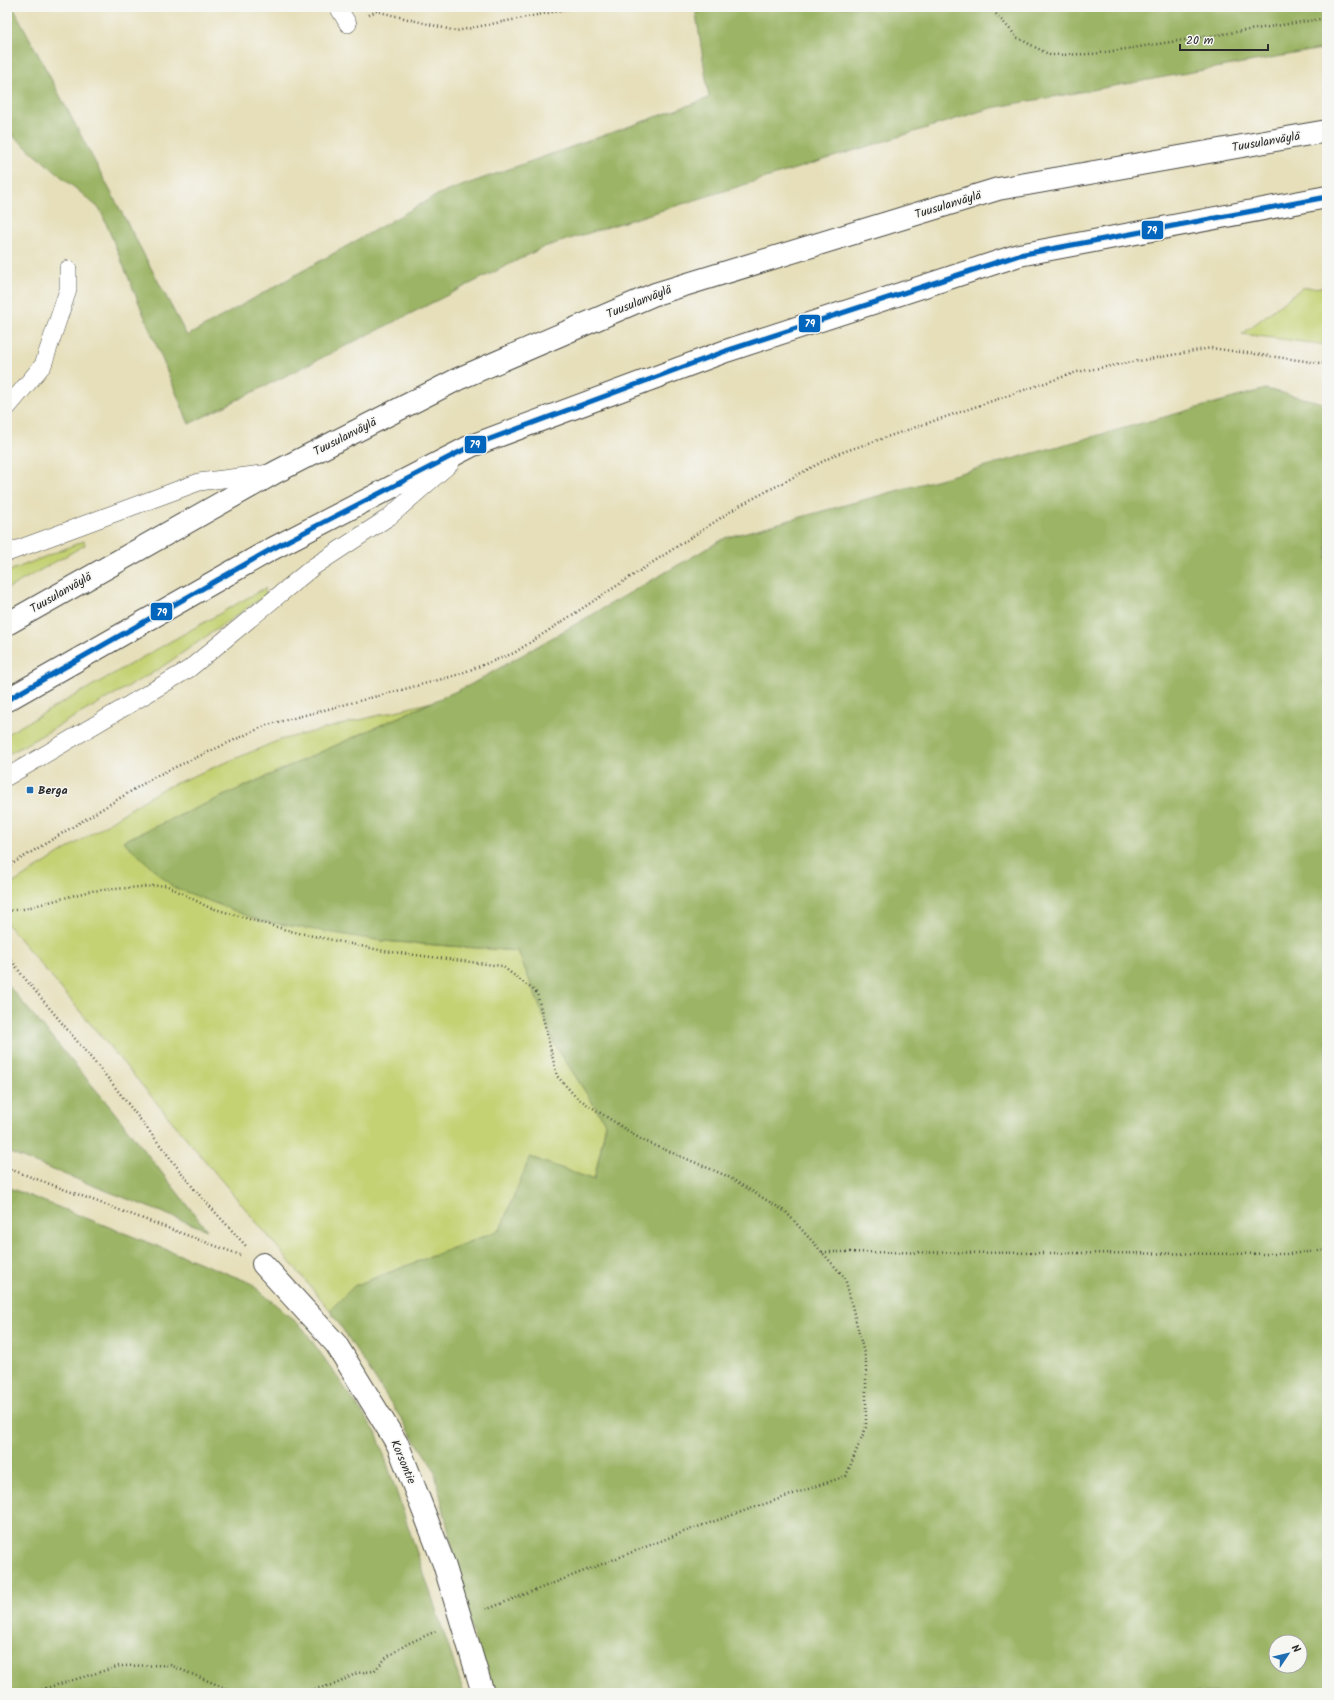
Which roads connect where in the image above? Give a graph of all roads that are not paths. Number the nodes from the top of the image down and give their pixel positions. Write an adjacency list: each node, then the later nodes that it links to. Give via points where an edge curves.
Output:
1 (338, 7): 2 (lane)
2 (348, 24)
3 (1327, 131): 8 (main road, Tuusulanväylä, via 998,189 655,294 458,379)
4 (1327, 197): 7 (main road, via 1019,255 726,351)
5 (68, 269): 6 (lane, via 68,290 43,365)
6 (7, 408)
7 (471, 446): 11 (main road, via 270,550); 12 (lane, via 389,517 313,567 189,670)
8 (276, 472): 9 (lane, via 199,482); 10 (main road, Tuusulanväylä)
9 (7, 554)
10 (7, 624)
11 (7, 700)
12 (7, 777)
13 (263, 1264): 14 (main road, Korsontie, via 336,1344 398,1445 444,1564)
14 (483, 1693)

